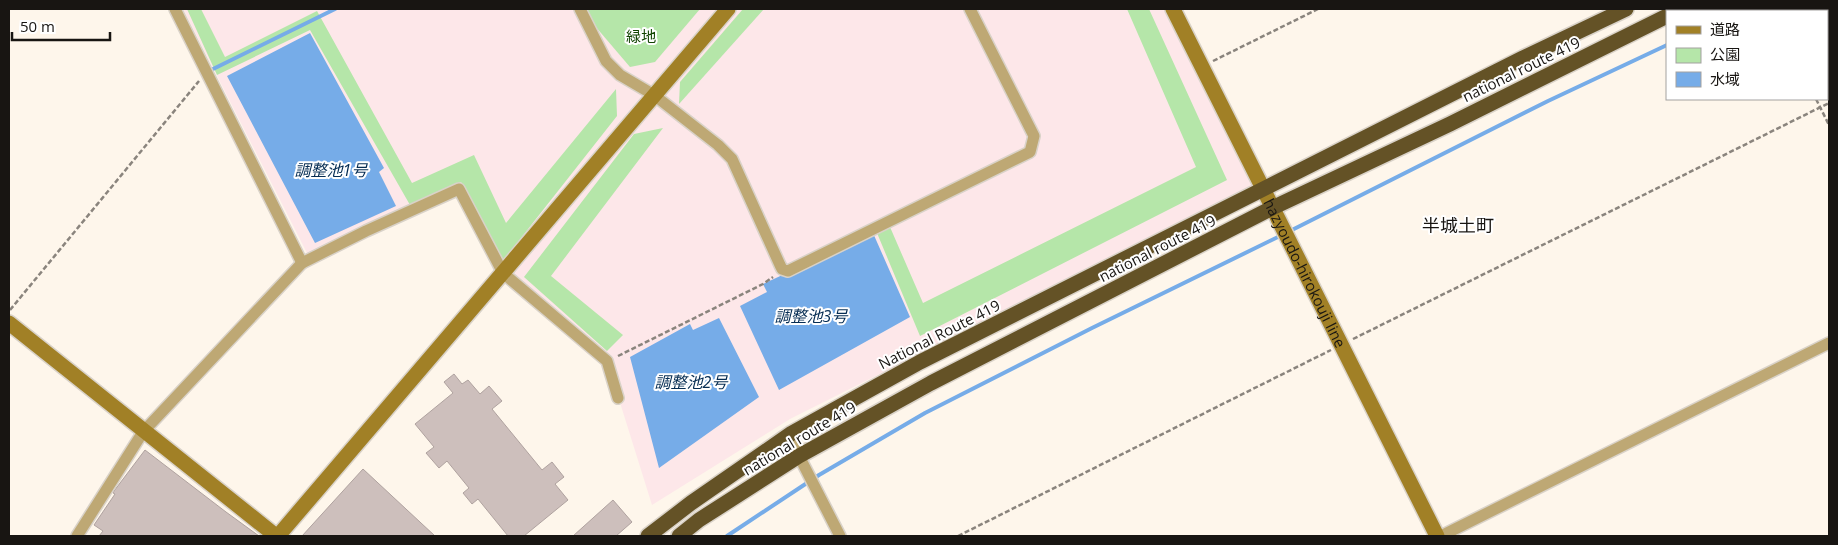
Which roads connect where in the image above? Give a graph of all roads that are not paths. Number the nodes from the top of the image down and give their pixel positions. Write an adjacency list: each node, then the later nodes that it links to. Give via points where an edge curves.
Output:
1 (175, 9): 11 (street)
2 (580, 9): 8 (street, via 606,61 620,75)
3 (728, 9): 8 (street)
4 (970, 9): 8 (street, via 1034,136 1030,152 788,271 782,269 732,159)
5 (1173, 9): 9 (street, hazyoudo-hirokouji line)
6 (1626, 9): 9 (highway, national route 419)
7 (1666, 16): 10 (highway, national route 419)
8 (654, 96): 12 (street)
9 (1263, 189): 10 (street, hazyoudo-hirokouji line); 17 (highway, National Route 419, via 920,362)
10 (1272, 208): 18 (highway, national route 419, via 931,383); 24 (street, hazyoudo-hirokouji line)
11 (302, 263): 12 (street, via 459,189); 16 (street)
12 (503, 273): 15 (street, via 608,361); 20 (street)
13 (9, 323): 16 (street)
14 (1829, 343): 24 (street)
15 (618, 398)
16 (143, 432): 19 (street); 20 (street)
17 (792, 433): 18 (street); 21 (highway, National Route 419)
18 (799, 456): 22 (highway, national route 419); 23 (street)
19 (77, 536)
20 (277, 536)
21 (648, 536)
22 (679, 536)
23 (840, 536)
24 (1439, 536)

